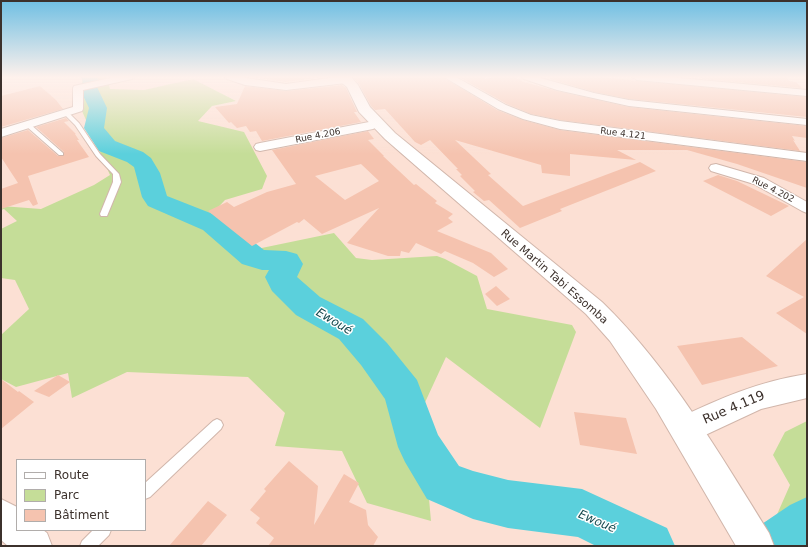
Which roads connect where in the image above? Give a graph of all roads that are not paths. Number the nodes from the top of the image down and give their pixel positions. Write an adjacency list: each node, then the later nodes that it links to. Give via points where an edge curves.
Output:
1 (78, 103): 5 (street, via 78,109)
2 (361, 103): 6 (main road, Rue Martin Tabi Essomba)
3 (494, 103): 12 (street, Rue 4.121, via 528,117 560,125)
4 (624, 103): 7 (street)
5 (66, 113): 8 (street); 15 (lane, via 116,174 117,182)
6 (375, 122): 10 (street, Rue 4.206, via 373,125); 18 (main road, Rue Martin Tabi Essomba, via 594,308 619,334)
7 (807, 122)
8 (28, 125): 9 (street); 11 (lane)
9 (1, 133)
10 (260, 147)
11 (61, 154)
12 (807, 157)
13 (716, 168): 14 (street, Rue 4.202, via 759,181)
14 (807, 208)
15 (104, 214)
16 (807, 386): 18 (main road, Rue 4.119, via 757,397)
17 (217, 425): 19 (lane)
18 (686, 430): 26 (main road, Rue Martin Tabi Essomba)
19 (146, 491)
20 (1, 516): 21 (main road)
21 (16, 530)
22 (18, 531): 24 (main road)
23 (103, 531): 25 (lane)
24 (34, 546)
25 (87, 546)
26 (756, 546)

